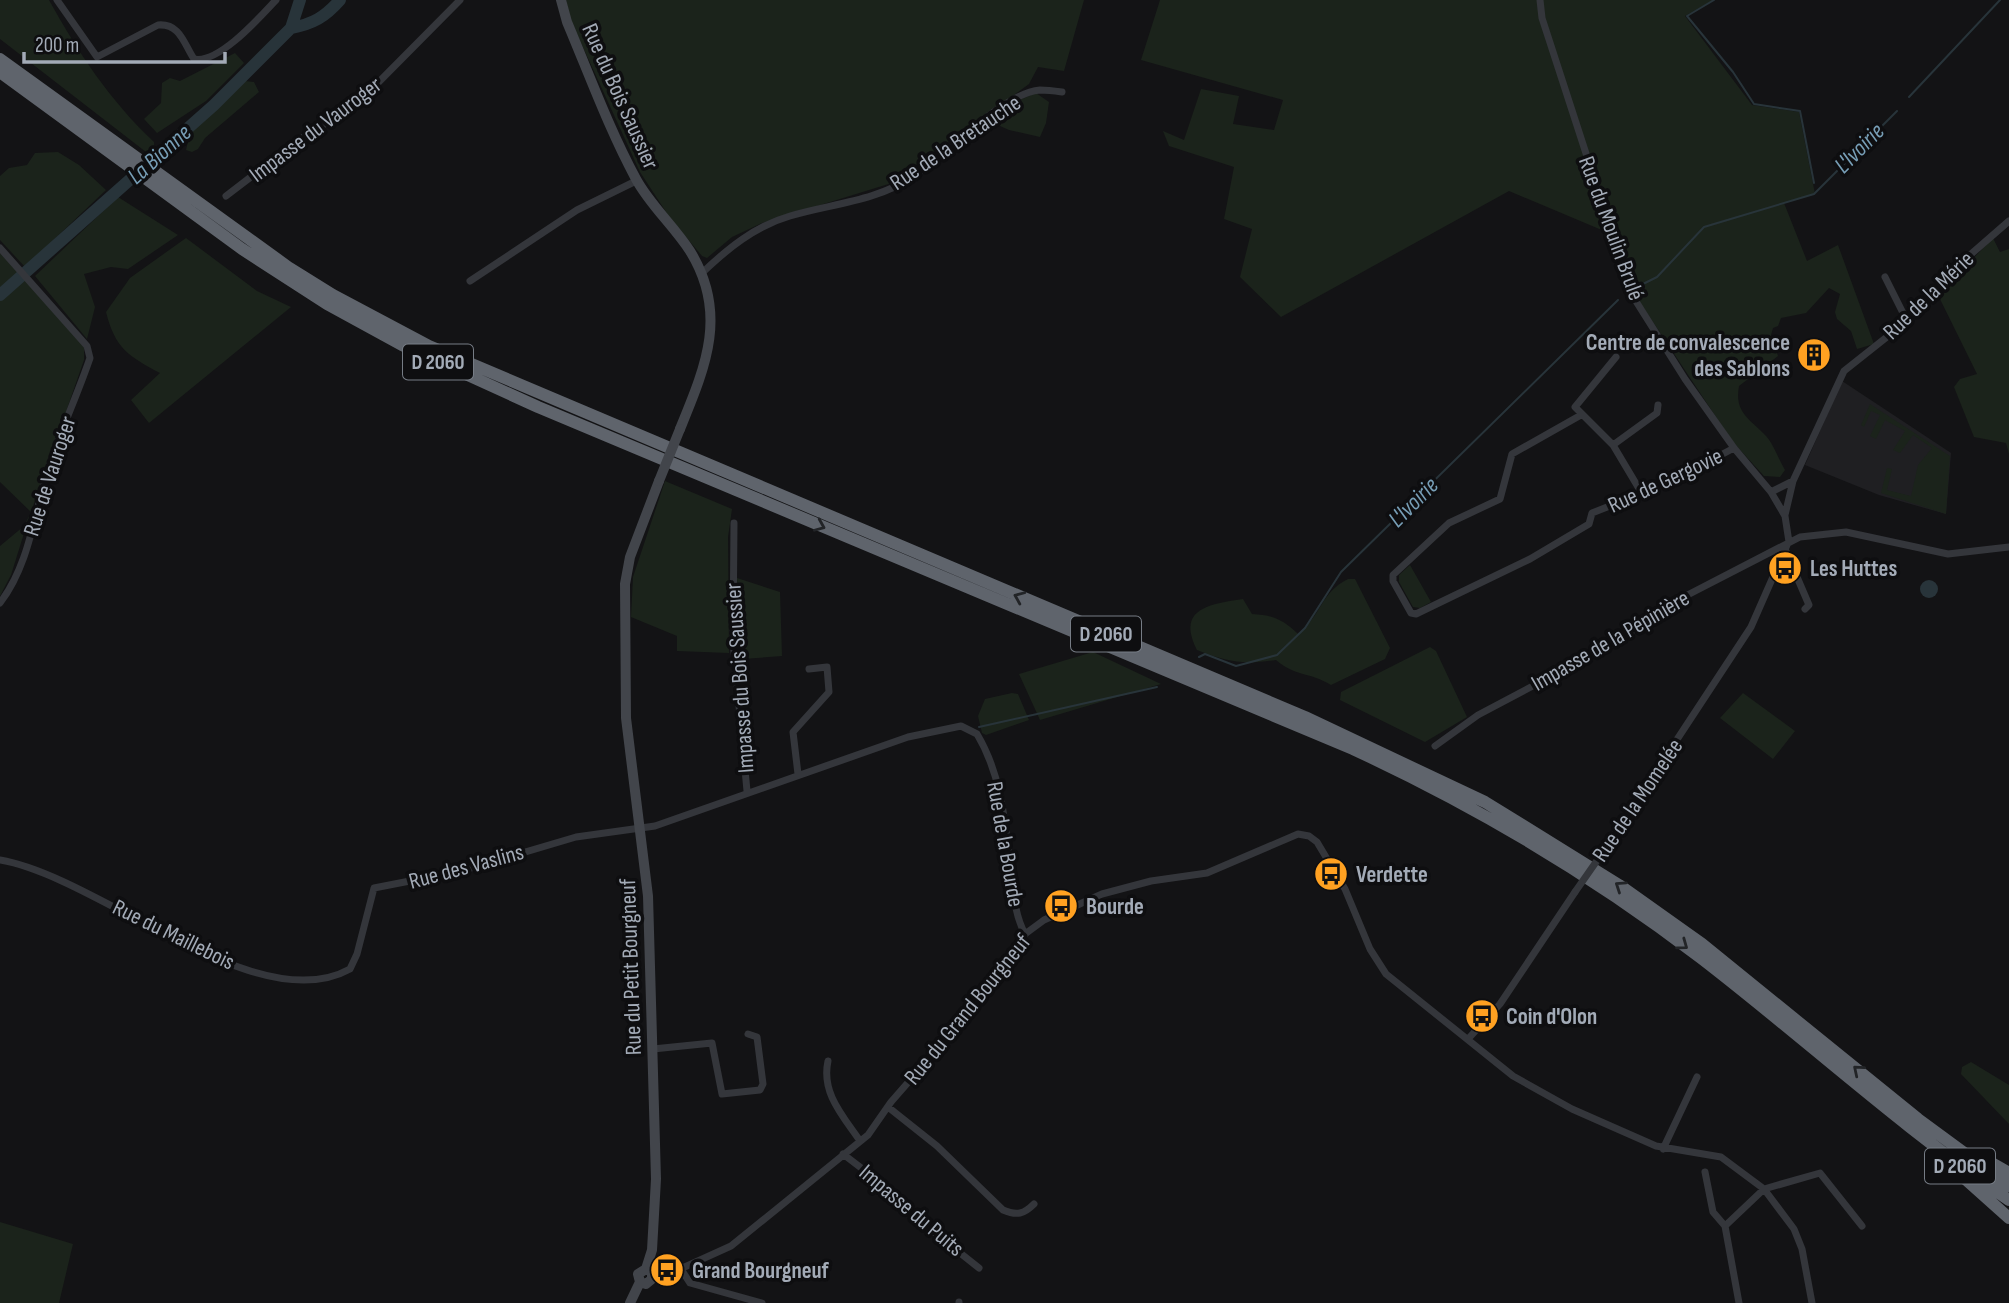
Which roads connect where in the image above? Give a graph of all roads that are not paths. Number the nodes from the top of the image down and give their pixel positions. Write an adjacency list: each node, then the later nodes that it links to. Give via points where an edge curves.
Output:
1 (276, 0): 5 (street, via 230,44 203,60 194,59 177,31 167,24 97,57)
2 (460, 0): 12 (street, Impasse du Vauroger, via 358,103)
3 (561, 0): 11 (street, Rue du Bois Saussier)
4 (1540, 0): 23 (street, Rue du Moulin Brulé, via 1629,288)
5 (59, 1)
6 (0, 59): 8 (highway, D 2060)
7 (0, 72): 8 (highway, D 2060)
8 (22, 80): 10 (highway, D 2060)
9 (1062, 92): 15 (street, Rue de la Bretauche, via 1026,94 985,119 912,177 891,188 767,225 725,251)
10 (148, 173): 47 (highway, D 2060, one-way to 10, via 1702,944 1619,885 1485,802 1305,718 429,346 299,274); 49 (highway, D 2060, one-way to 49, via 285,278 362,324 468,377 1353,749 1472,808 1604,889 1690,950)
11 (636, 181): 15 (street, Rue du Bois Saussier, via 690,251); 17 (street, via 570,215)
12 (226, 196)
13 (2009, 221): 18 (street, Rue de la Mérie)
14 (0, 248): 32 (street, Rue de Vauroger, via 87,346 90,358 48,470 22,563)
15 (701, 274): 24 (street, Rue du Bois Saussier, bridge, via 711,321 709,350)
16 (1885, 278): 18 (street)
17 (470, 281)
18 (1907, 321): 25 (street, Rue de la Mérie, via 1844,371)
19 (1616, 357): 21 (street, via 1575,407)
20 (1658, 405): 22 (street, via 1657,413)
21 (1581, 415): 22 (street); 26 (street, Rue de Gergovie, via 1512,454 1500,499 1449,523 1392,578 1413,614 1530,559 1589,524 1592,513)
22 (1612, 445): 26 (street)
23 (1734, 448): 26 (street, Rue de Gergovie, via 1668,484); 27 (street, Rue du Moulin Brulé)
24 (659, 481): 38 (street, Rue du Petit Bourgneuf, via 630,557 625,584 626,718)
25 (1793, 481): 27 (street); 28 (street, Rue de la Mérie)
26 (1641, 492)
27 (1771, 492): 28 (street, Rue du Moulin Brulé)
28 (1785, 516): 30 (street, Rue du Moulin Brulé)
29 (734, 523): 37 (street, Impasse du Bois Saussier, via 733,641)
30 (1787, 545): 31 (street, Impasse de la Pépinière, via 1800,537 1846,532 1948,554); 33 (street, via 1809,605); 35 (street, Impasse de la Pépinière, via 1672,603 1614,643 1478,715); 43 (street, Rue de la Momelée, bridge, via 1751,627 1500,1004)
31 (2009, 547)
32 (0, 603)
33 (1805, 609)
34 (808, 669): 36 (street, via 827,667 829,692 793,732)
35 (1435, 746)
36 (798, 774): 37 (street); 40 (street, Rue de la Bourde, via 941,729 961,726 977,734 1001,796 1015,905)
37 (747, 791): 38 (street)
38 (642, 830): 41 (street, Rue des Vaslins, via 576,837 461,871 374,888); 44 (street, Rue du Petit Bourgneuf, via 649,896)
39 (0, 860): 41 (street, Rue du Maillebois, via 89,893 209,955 261,975 319,981)
40 (1025, 934): 43 (street, Rue du Grand Bourgneuf, via 1084,900 1152,881 1207,873 1301,834 1313,839 1324,854 1386,974); 48 (street, Rue du Grand Bourgneuf, via 988,990)
41 (350, 969)
42 (748, 1034): 44 (street, via 757,1037 760,1090 722,1094 712,1043)
43 (1469, 1038): 51 (street, via 1532,1089)
44 (653, 1049): 64 (street, Rue du Petit Bourgneuf, via 656,1179)
45 (828, 1061): 50 (street, via 825,1074 830,1097)
46 (1697, 1077): 51 (street)
47 (1880, 1088): 54 (highway); 55 (highway, D 2060)
48 (888, 1107): 50 (street, Rue du Grand Bourgneuf); 58 (street, via 937,1146 1003,1210 1026,1212)
49 (1913, 1130): 57 (highway, D 2060); 59 (highway, via 1934,1154)
50 (860, 1142): 52 (street, Rue du Grand Bourgneuf)
51 (1663, 1149): 56 (street, via 1721,1157)
52 (843, 1154): 62 (street, Impasse du Puits); 63 (street, Rue du Grand Bourgneuf, via 747,1235)
53 (1705, 1172): 60 (street, via 1713,1212)
54 (2009, 1173)
55 (2009, 1186)
56 (1764, 1189): 60 (street); 61 (street, via 1820,1173); 68 (street, via 1794,1230)
57 (2009, 1200)
58 (1034, 1203)
59 (2009, 1218)
60 (1725, 1226): 67 (street)
61 (1862, 1226)
62 (979, 1268)
63 (681, 1269): 64 (street, Rue du Grand Bourgneuf, via 667,1275); 66 (street, via 690,1283)
64 (649, 1272): 65 (street, Rue du Petit Bourgneuf, via 638,1274 640,1282)
65 (630, 1303)
66 (762, 1303)
67 (1739, 1303)
68 (1812, 1303)

